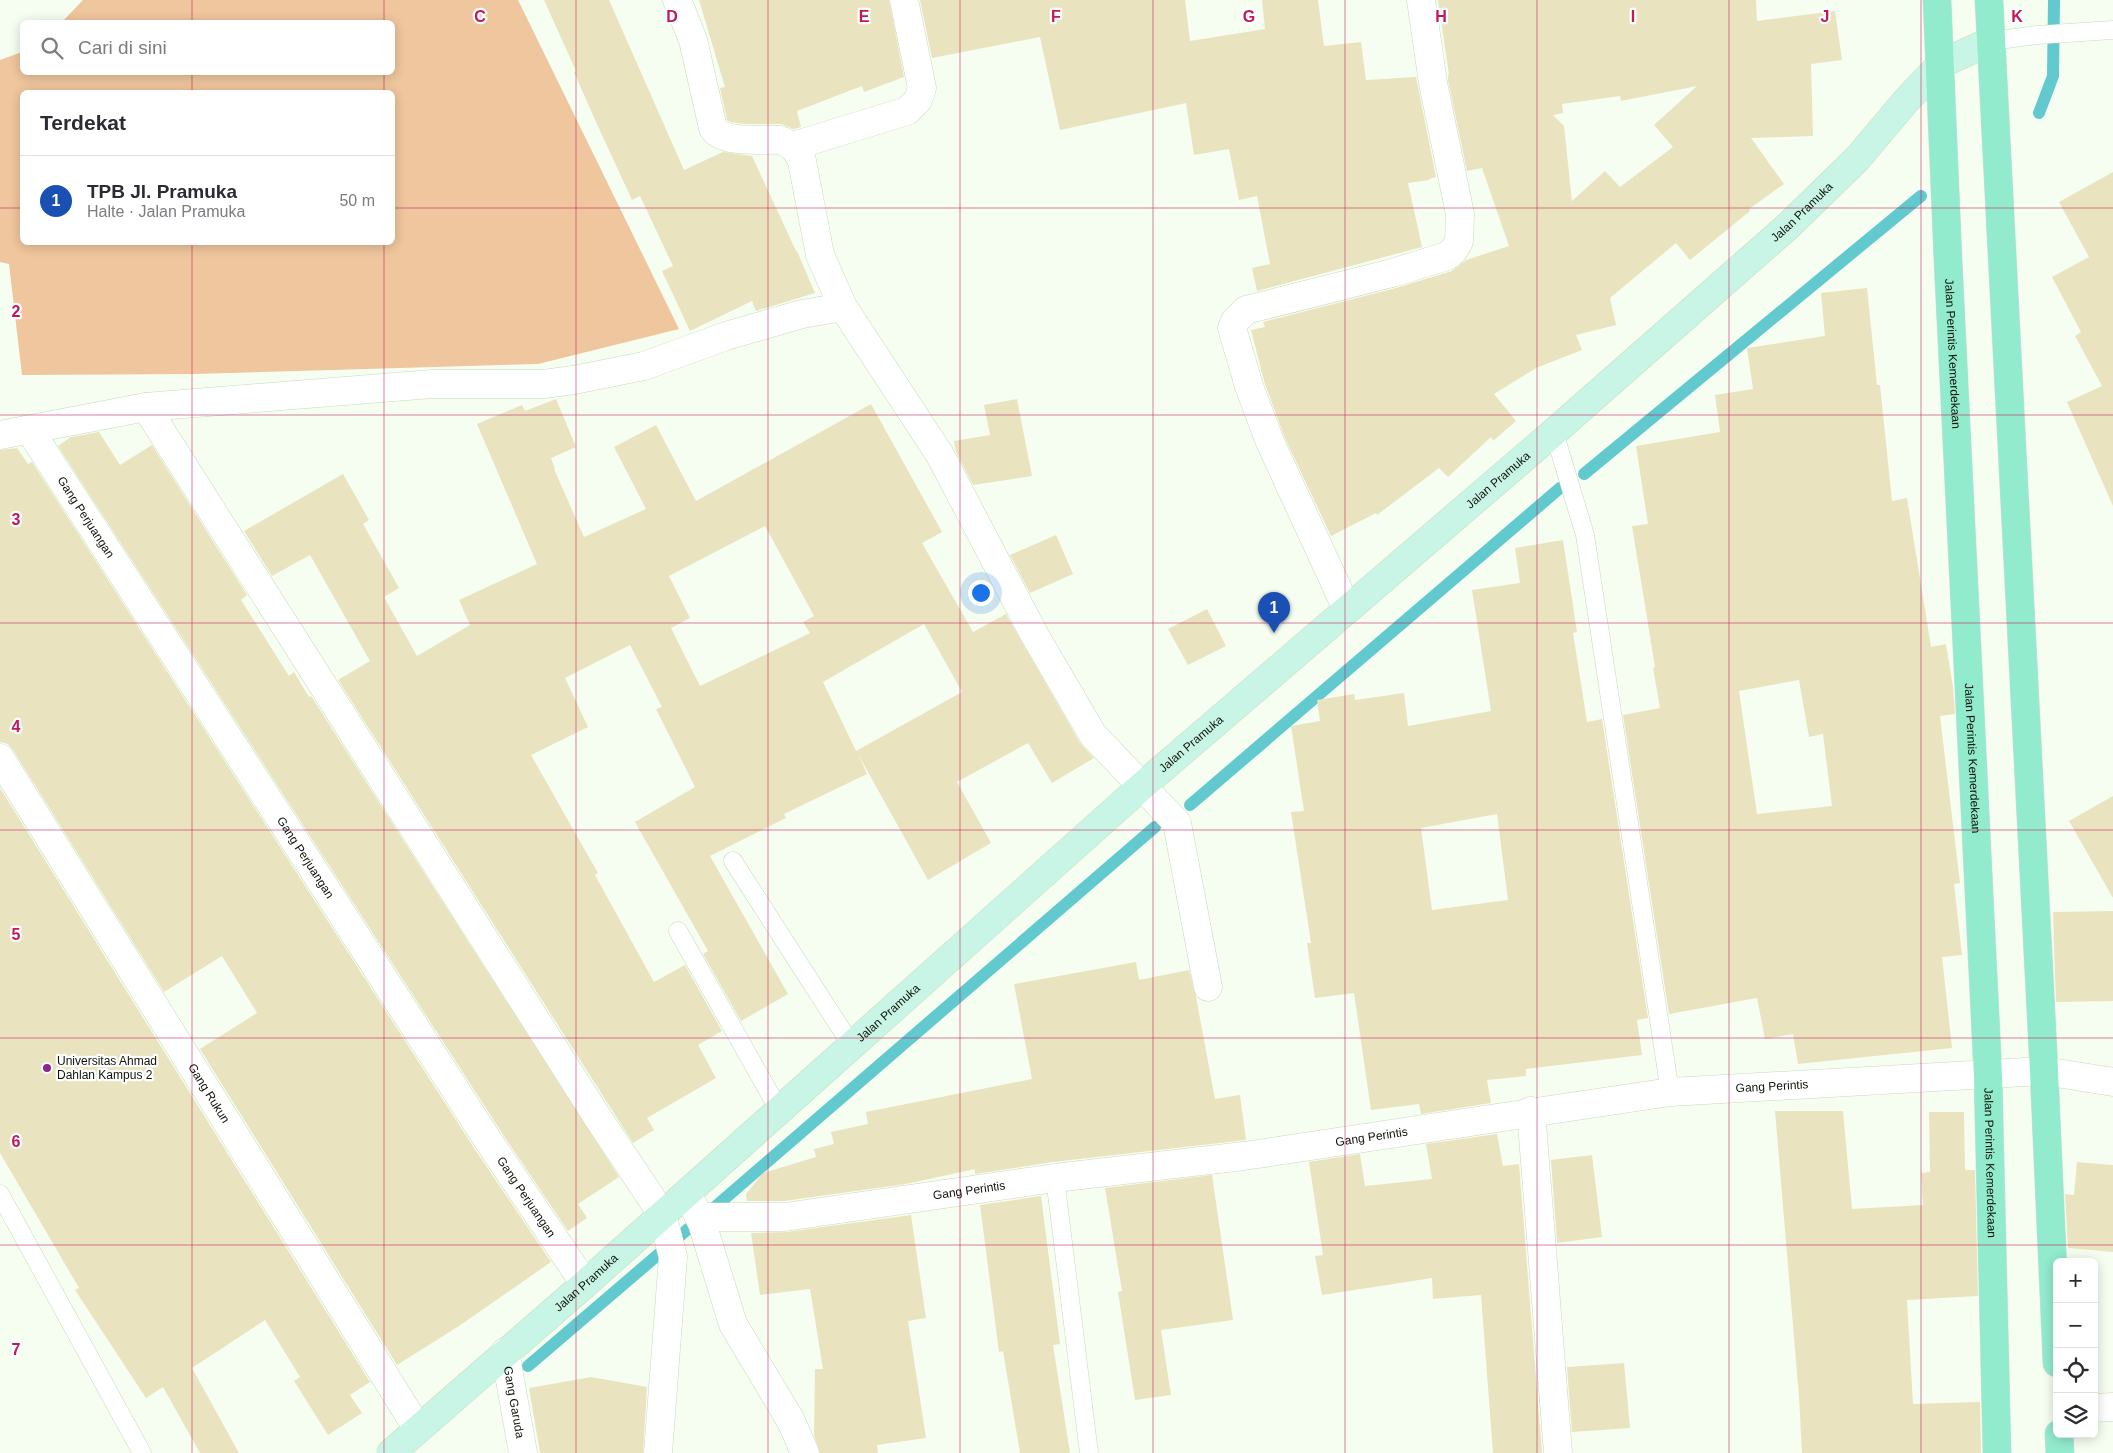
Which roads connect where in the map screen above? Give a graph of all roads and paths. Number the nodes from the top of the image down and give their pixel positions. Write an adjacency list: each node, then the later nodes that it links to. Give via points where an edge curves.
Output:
1 (677, 0): 9 (street, via 693,40 716,133 725,138 780,140)
2 (904, 0): 9 (street, via 920,78 918,100 907,111)
3 (1937, 0): 8 (main road, Jalan Perintis Kemerdekaan)
4 (1989, 0): 7 (main road)
5 (1421, 1): 15 (street, via 1433,83 1460,214 1459,241 1454,250 1447,256 1392,273 1246,310 1232,328 1270,442)
6 (2113, 30): 7 (lane)
7 (1991, 41): 8 (main road, Jalan Pramuka); 22 (main road)
8 (1941, 64): 13 (main road, Jalan Pramuka, via 1857,159 1806,208); 23 (main road, Jalan Perintis Kemerdekaan)
9 (794, 146): 10 (street, via 802,162 820,255)
10 (843, 307): 11 (street, via 802,314 726,336 644,366 574,380 543,384 432,384); 17 (street, via 940,455 1034,634 1093,735)
11 (146, 407): 12 (street); 31 (street)
12 (29, 429): 14 (street); 33 (street, Gang Perjuangan, via 483,1134)
13 (1554, 432): 15 (main road, Jalan Pramuka); 25 (lane, via 1585,535)
14 (0, 435)
15 (1347, 609): 17 (main road, Jalan Pramuka)
16 (0, 758): 38 (street, Gang Rukun)
17 (1142, 786): 20 (street, via 1177,823); 21 (main road, Jalan Pramuka)
18 (733, 861): 21 (lane)
19 (678, 931): 26 (lane)
20 (1208, 987)
21 (852, 1046): 26 (main road, Jalan Pramuka)
22 (2044, 1071): 23 (street, Gang Perintis); 24 (street, Gang Perintis); 34 (main road)
23 (1988, 1076): 25 (street, Gang Perintis); 47 (main road, Jalan Perintis Kemerdekaan)
24 (2113, 1082)
25 (1670, 1092): 27 (street, Gang Perintis)
26 (779, 1110): 29 (main road, Jalan Pramuka)
27 (1531, 1112): 28 (street, Gang Perintis, via 1244,1156); 46 (street)
28 (1055, 1178): 32 (street, Gang Perintis); 45 (lane)
29 (687, 1192): 31 (main road, Jalan Pramuka); 32 (street)
30 (0, 1194): 40 (lane)
31 (665, 1222): 33 (main road, Jalan Pramuka); 43 (street, via 673,1257)
32 (702, 1226): 44 (street, via 733,1324 791,1421)
33 (585, 1284): 35 (main road, Jalan Pramuka)
34 (2056, 1348)
35 (506, 1352): 38 (main road, Jalan Pramuka); 42 (street, Gang Garuda)
36 (2113, 1407): 37 (street)
37 (2098, 1408)
38 (418, 1429): 41 (main road, Jalan Pramuka)
39 (2059, 1438): 48 (main road)
40 (142, 1453)
41 (390, 1453)
42 (523, 1453)
43 (658, 1453)
44 (805, 1453)
45 (1089, 1453)
46 (1558, 1453)
47 (1997, 1453)
48 (2060, 1453)

